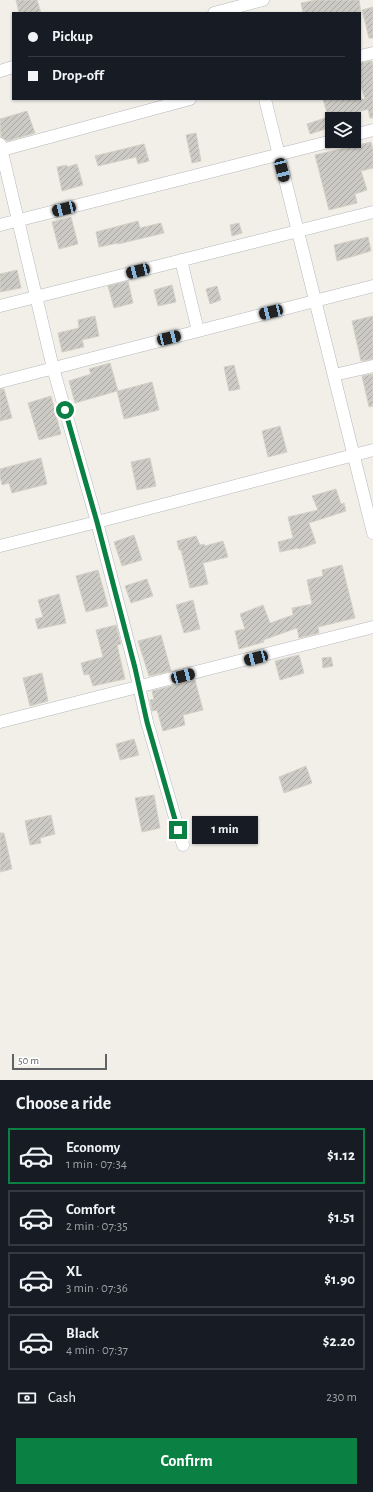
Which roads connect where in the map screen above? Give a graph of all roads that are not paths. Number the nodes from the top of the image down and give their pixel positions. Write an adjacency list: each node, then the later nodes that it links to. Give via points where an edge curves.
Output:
1 (263, 0): 2 (street)
2 (242, 6): 3 (street)
3 (218, 12)
4 (373, 53): 5 (street)
5 (361, 56)
6 (12, 67): 7 (street)
7 (0, 71)
8 (186, 100): 13 (street)
9 (265, 100): 14 (street)
10 (373, 130): 11 (street)
11 (361, 133)
12 (325, 143): 14 (street)
13 (1, 147): 16 (street)
14 (279, 154): 16 (street); 18 (street)
15 (373, 212): 18 (street)
16 (18, 220): 17 (street); 21 (street)
17 (0, 225)
18 (298, 231): 19 (street); 22 (street)
19 (181, 260): 21 (street); 24 (street)
20 (373, 286): 22 (street)
21 (36, 297): 23 (street); 26 (street)
22 (315, 301): 24 (street); 27 (street)
23 (0, 306)
24 (198, 331): 26 (street)
25 (373, 366): 27 (street)
26 (53, 368): 28 (street); 31 (street)
27 (334, 375): 30 (street)
28 (0, 382)
29 (373, 450): 30 (street)
30 (354, 455): 31 (street); 32 (street)
31 (97, 522): 33 (street); 35 (street)
32 (373, 533)
33 (0, 546)
34 (373, 627): 35 (street)
35 (140, 688): 36 (street); 37 (street, via 147,722)
36 (0, 722)
37 (183, 845)

